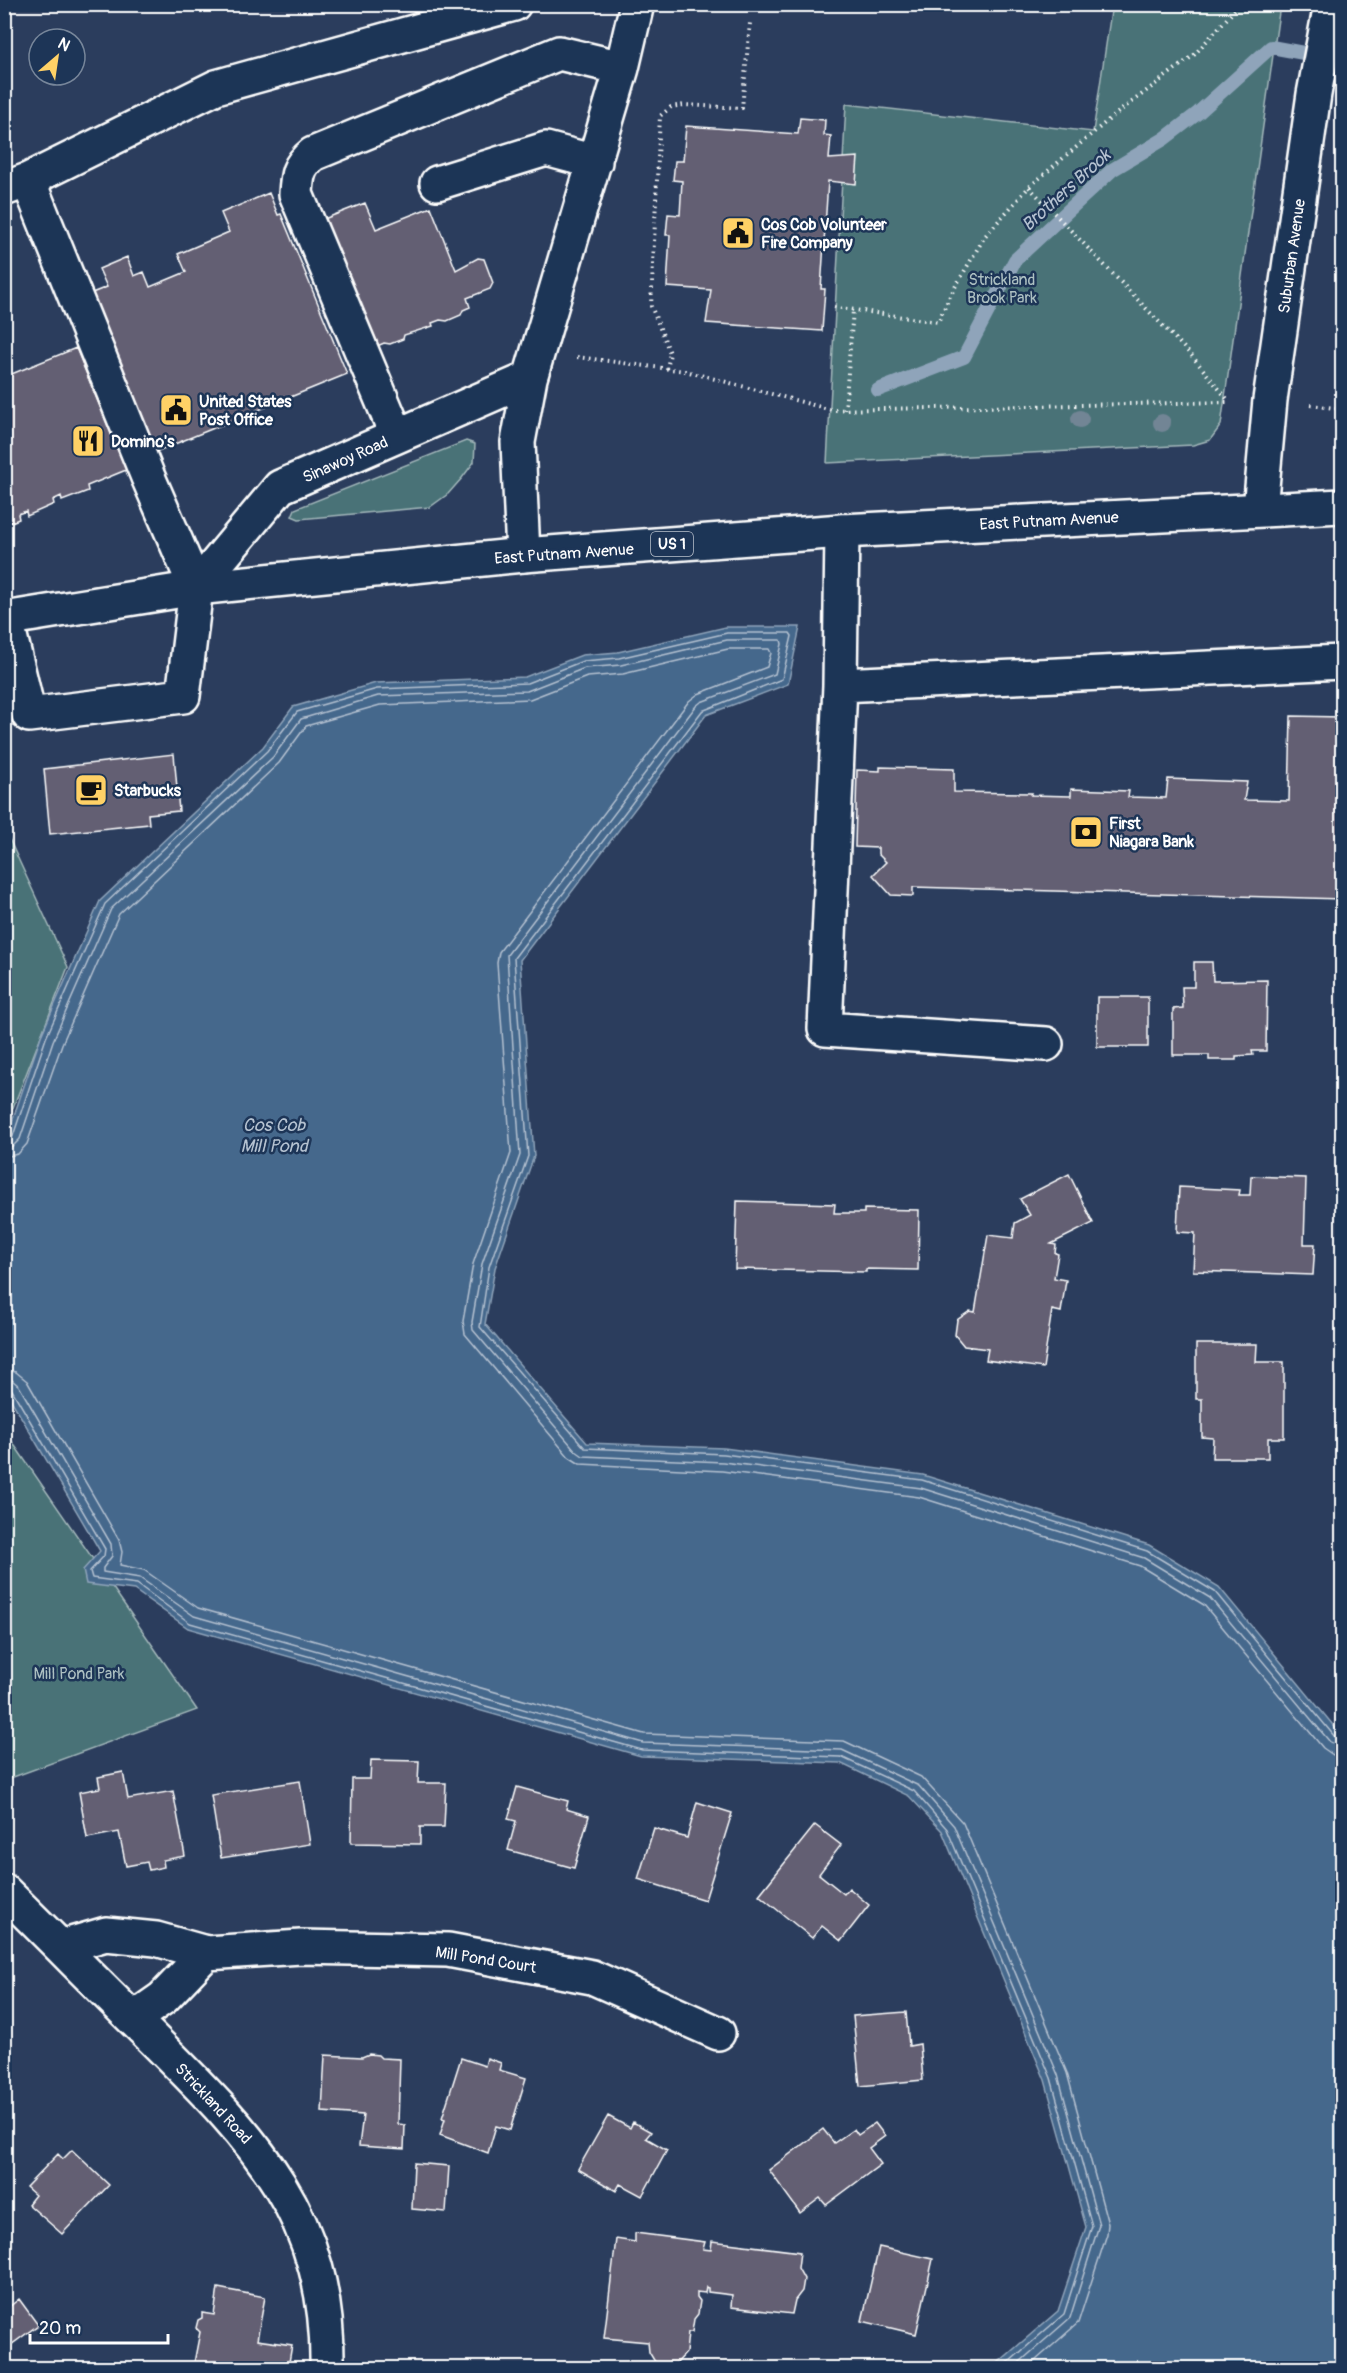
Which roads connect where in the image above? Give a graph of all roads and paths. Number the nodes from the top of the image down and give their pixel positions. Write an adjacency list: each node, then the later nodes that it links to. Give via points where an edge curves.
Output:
1 (514, 4): 9 (street, via 216,87)
2 (637, 4): 6 (street)
3 (1240, 4): 10 (path, via 1194,55)
4 (1331, 4): 15 (street, Suburban Avenue, via 1314,94)
5 (750, 23): 14 (path, via 742,108 684,105 671,107 660,116 651,306 670,353)
6 (622, 68): 7 (street); 19 (street, via 560,53 312,154 302,162 296,194)
7 (596, 162): 8 (street, via 546,148); 13 (street)
8 (437, 183)
9 (16, 184): 24 (street)
10 (1029, 187): 12 (path, via 985,236 938,322); 16 (path, via 1192,356)
11 (834, 307): 12 (path)
12 (853, 309): 18 (path)
13 (534, 365): 14 (path); 19 (street, Sinawoy Road); 23 (street, via 518,442)
14 (668, 369): 18 (path)
15 (1270, 400): 16 (path); 17 (path); 21 (street, Suburban Avenue)
16 (1230, 402): 18 (path)
17 (1342, 409)
18 (845, 410)
19 (397, 436): 24 (street, Sinawoy Road, via 280,488)
20 (1342, 506): 21 (street, East Putnam Avenue / US 1)
21 (1260, 509): 22 (street, East Putnam Avenue / US 1)
22 (842, 531): 23 (street, East Putnam Avenue / US 1); 27 (street)
23 (523, 555): 24 (street, East Putnam Avenue / US 1)
24 (196, 588): 25 (street, East Putnam Avenue / US 1); 25 (street, via 183,696 29,715)
25 (5, 619)
26 (1342, 662): 27 (street)
27 (840, 685): 28 (street, via 825,1029)
28 (1046, 1044)
29 (4, 1891): 30 (street, Strickland Road)
30 (61, 1947): 31 (street, Mill Pond Court, via 106,1934 156,1940); 32 (street, Strickland Road)
31 (206, 1953): 32 (street, via 163,1998); 33 (street, Mill Pond Court, via 301,1947 448,1950 592,1977)
32 (133, 2019): 34 (street, Strickland Road, via 221,2107 267,2163 286,2194 317,2270 324,2307)
33 (718, 2032)
34 (327, 2368)

